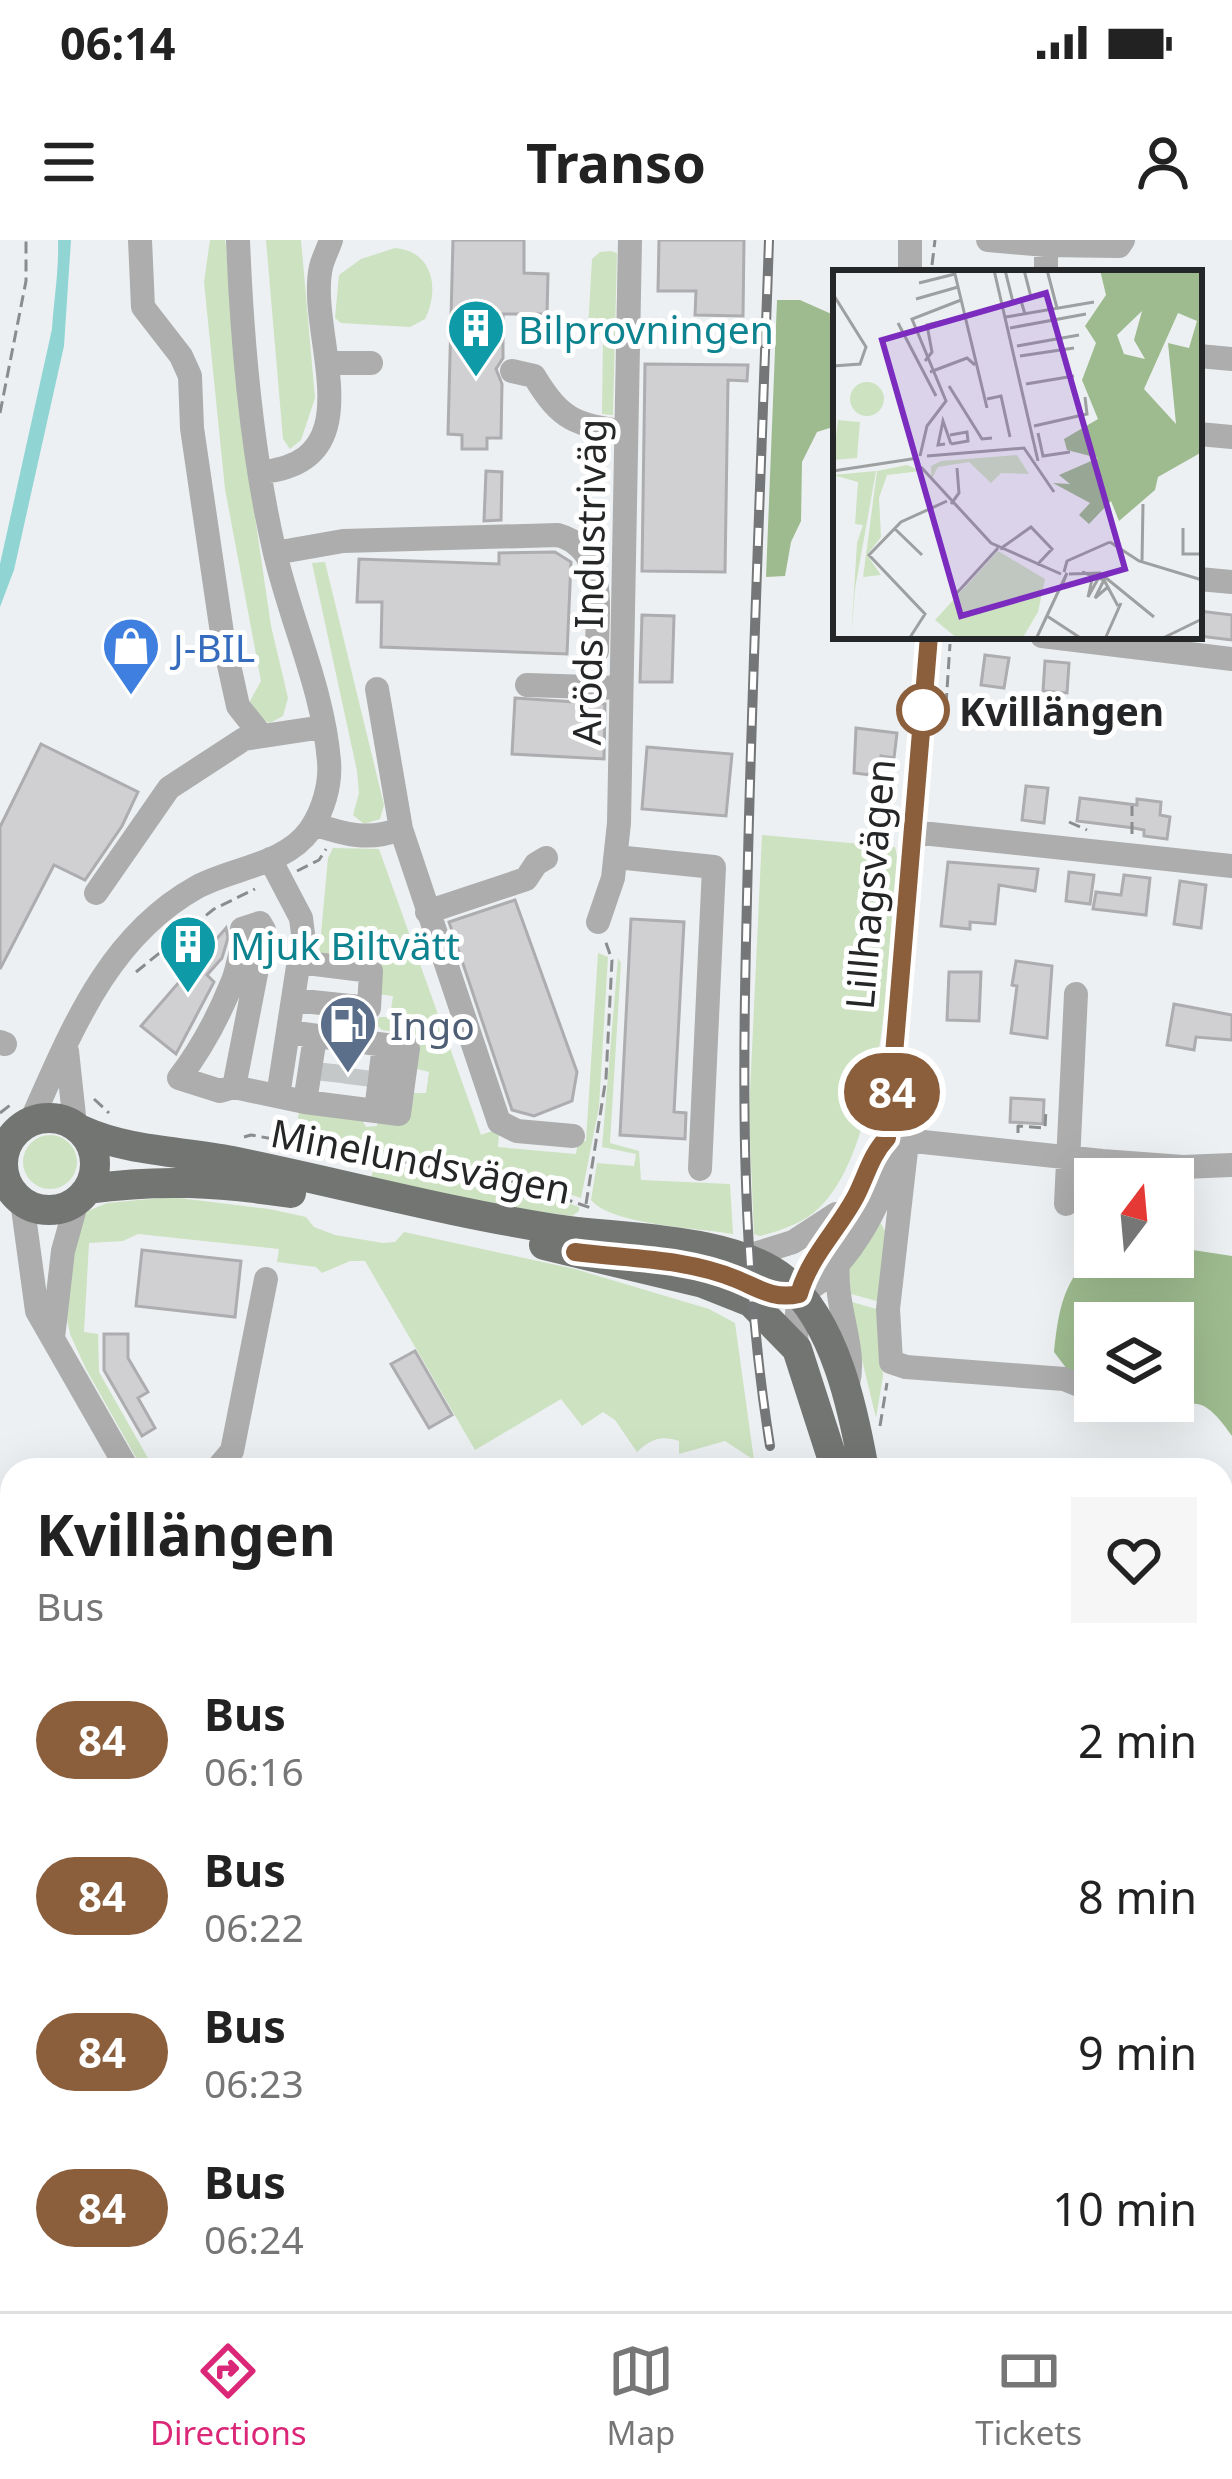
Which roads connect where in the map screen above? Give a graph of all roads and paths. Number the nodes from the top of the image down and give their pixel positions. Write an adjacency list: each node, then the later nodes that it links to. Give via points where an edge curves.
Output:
1 (26, 240): 19 (path, via 26,281)
2 (140, 240): 35 (street, via 143,307 190,376 222,633 238,706)
3 (238, 240): 23 (street)
4 (310, 240): 11 (street)
5 (331, 240): 11 (street)
6 (630, 240): 20 (street, Aröds Industriväg)
7 (935, 240): 12 (path)
8 (988, 240): 10 (street)
9 (1123, 240): 10 (street)
10 (1046, 245): 13 (street)
11 (320, 267): 16 (street)
12 (932, 270)
13 (1046, 270)
14 (1202, 356): 15 (street)
15 (1232, 359)
16 (329, 363): 17 (street); 23 (street, via 329,408 316,443 290,469)
17 (371, 363)
18 (512, 371): 20 (street, via 534,376 548,400 582,426)
19 (0, 413)
20 (626, 431): 32 (street, Aröds Industriväg)
21 (1202, 434): 22 (street)
22 (1232, 437)
23 (261, 472): 24 (street)
24 (274, 553): 29 (street, via 344,542 575,540 588,551 596,579); 34 (street)
25 (1202, 579): 26 (street)
26 (1232, 582)
27 (929, 639): 39 (street, Lillhagsvägen)
28 (1067, 639): 30 (street)
29 (597, 651)
30 (1232, 659)
31 (527, 685): 32 (street)
32 (621, 688): 41 (street, Aröds Industriväg)
33 (377, 689): 38 (street)
34 (323, 727): 35 (street); 37 (street, via 328,787)
35 (261, 735): 45 (street, via 169,788)
36 (1132, 806): 40 (path)
37 (314, 824): 38 (street, via 350,836); 43 (street)
38 (401, 829): 46 (street)
39 (912, 832): 40 (street); 64 (street, Lillhagsvägen)
40 (1130, 854): 44 (street)
41 (616, 857): 47 (street, Aröds Industriväg); 68 (street, via 714,866)
42 (546, 858): 46 (street, via 526,879)
43 (271, 859): 48 (street, via 302,918); 53 (street, via 200,885 142,926 94,987)
44 (1232, 866)
45 (96, 893)
46 (427, 912): 62 (street, via 499,1122)
47 (598, 922): 73 (path, via 612,960 606,1078)
48 (299, 962): 50 (street); 51 (street, via 371,971)
49 (1076, 994): 66 (street)
50 (293, 1000): 51 (street); 52 (street)
51 (369, 1008): 54 (street)
52 (288, 1033): 54 (street); 57 (street)
53 (67, 1049): 56 (street); 60 (street)
54 (347, 1072): 57 (street)
55 (234, 1087): 55 (street, via 245,976 179,1078 220,1091); 57 (street)
56 (69, 1090): 59 (path, via 87,1093); 61 (street)
57 (278, 1096)
58 (1046, 1109): 65 (path, via 1045,1128 1018,1126)
59 (112, 1115)
60 (13, 1120): 61 (main road, Minelundsvägen, via 54,1118); 69 (main road, via 4,1157)
61 (78, 1127): 70 (main road, via 95,1158); 76 (main road, Minelundsvägen, via 131,1147 478,1215)
62 (573, 1136)
63 (236, 1140): 73 (path, via 251,1135 516,1182)
64 (897, 1140): 65 (street); 71 (street, Lillhagsvägen, via 873,1152); 77 (street, Lillhagsvägen, via 881,1193); 83 (street)
65 (1016, 1154): 66 (street)
66 (1066, 1158): 67 (street); 72 (street)
67 (1232, 1165)
68 (700, 1169)
69 (10, 1187): 70 (main road, Minelundsvägen, via 45,1210); 81 (street, via 38,1311)
70 (83, 1195): 75 (main road, Minelundsvägen, via 199,1180); 81 (street, via 63,1251)
71 (856, 1197): 76 (street, Lillhagsvägen, via 800,1239); 79 (street, Lillhagsvägen, via 806,1268)
72 (1066, 1204)
73 (586, 1205): 74 (path)
74 (603, 1214)
75 (575, 1252): 79 (street, via 674,1262 773,1295); 80 (main road, Minelundsvägen)
76 (748, 1256): 79 (main road)
77 (838, 1263): 79 (street, Lillhagsvägen); 85 (street, via 838,1309 853,1366)
78 (266, 1279): 88 (street)
79 (799, 1294): 82 (street, Lillhagsvägen); 85 (main road)
80 (752, 1303): 82 (main road, Lillhagsvägen)
81 (53, 1338): 87 (street)
82 (797, 1349): 89 (main road, Lillhagsvägen)
83 (891, 1362): 84 (street); 86 (path)
84 (1074, 1383)
85 (848, 1388): 90 (main road)
86 (878, 1436)
87 (121, 1458)
88 (226, 1458)
89 (832, 1458)
90 (862, 1458)

